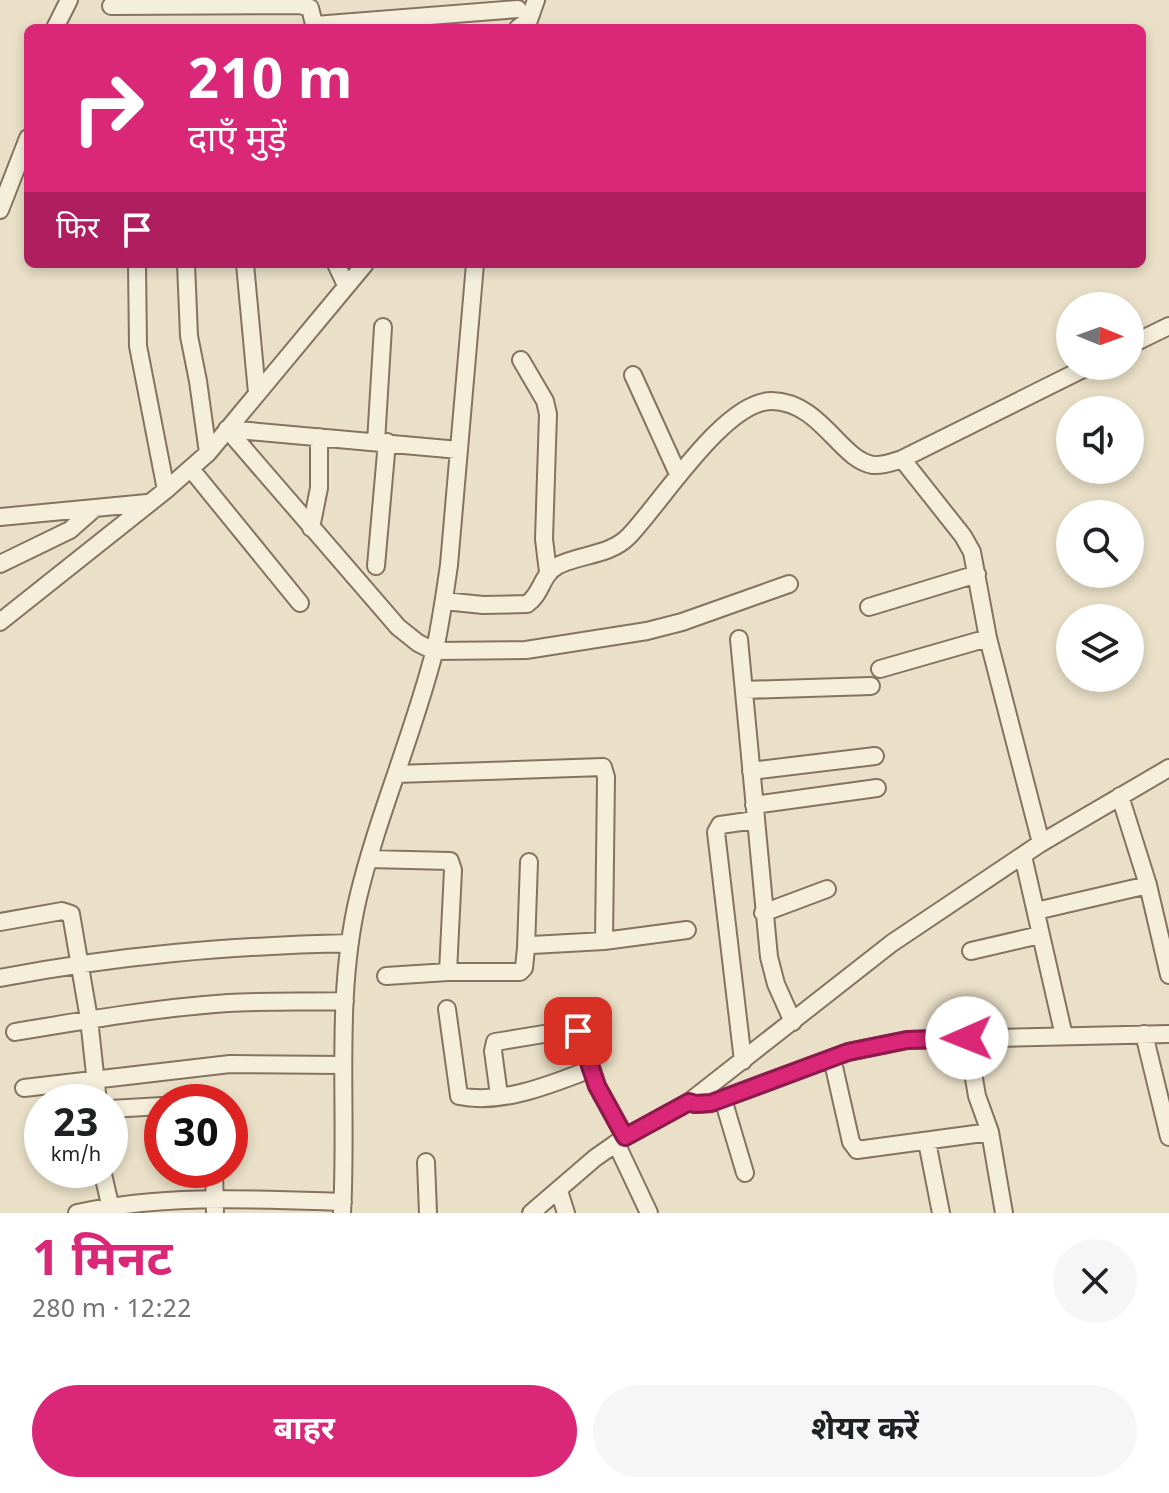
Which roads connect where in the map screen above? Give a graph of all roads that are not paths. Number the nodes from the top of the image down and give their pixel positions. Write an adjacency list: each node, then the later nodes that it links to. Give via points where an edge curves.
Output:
1 (69, 0): 5 (street)
2 (536, 0): 9 (street)
3 (518, 4): 7 (street); 8 (street)
4 (111, 6): 6 (street, via 300,5 310,8)
5 (57, 24)
6 (314, 24)
7 (341, 24)
8 (517, 24)
9 (523, 24)
10 (24, 148): 11 (street)
11 (0, 210)
12 (137, 268): 34 (street, via 138,346)
13 (186, 268): 30 (street, via 188,326)
14 (245, 268): 25 (street)
15 (338, 268): 18 (street)
16 (361, 268): 18 (street)
17 (475, 268): 29 (street)
18 (346, 285): 25 (street)
19 (1169, 326): 21 (street)
20 (383, 327): 28 (street)
21 (1144, 338)
22 (521, 360): 41 (street, via 548,414)
23 (633, 375): 33 (street)
24 (1061, 380): 31 (street)
25 (257, 393): 26 (street)
26 (227, 429): 27 (street); 30 (street); 38 (street)
27 (319, 437): 28 (street); 38 (street)
28 (381, 442): 29 (street); 40 (street)
29 (459, 450): 44 (street)
30 (208, 453): 32 (street)
31 (902, 459): 33 (street, via 882,465 862,462 803,409 769,401 743,409); 42 (street, via 968,543)
32 (191, 469): 34 (street); 45 (street)
33 (678, 474): 41 (street, via 620,543)
34 (166, 490): 35 (street)
35 (149, 503): 36 (street); 47 (street)
36 (95, 508): 37 (street); 39 (street, via 70,530)
37 (0, 517)
38 (311, 528): 50 (street, via 398,627)
39 (0, 564)
40 (376, 566)
41 (548, 572): 44 (street, via 527,604)
42 (977, 574): 46 (street); 48 (street)
43 (789, 584): 50 (street, via 647,631 526,650)
44 (444, 601): 50 (street)
45 (300, 603)
46 (869, 607)
47 (0, 622)
48 (988, 638): 51 (street); 61 (street)
49 (739, 639): 53 (street)
50 (434, 651): 57 (street)
51 (880, 669)
52 (871, 686): 53 (street)
53 (744, 690): 56 (street)
54 (875, 756): 56 (street)
55 (1169, 768): 59 (street)
56 (751, 771): 60 (street)
57 (396, 774): 63 (street); 72 (street, via 603,767)
58 (877, 788): 60 (street)
59 (1120, 796): 61 (street); 65 (street)
60 (755, 812): 68 (street); 91 (street, via 720,825 716,832)
61 (1041, 843): 62 (street)
62 (1023, 856): 67 (street); 84 (street, via 892,943)
63 (369, 859): 73 (street); 77 (street, via 450,861)
64 (529, 862): 74 (street)
65 (1148, 885): 67 (street); 78 (street)
66 (827, 889): 68 (street)
67 (1036, 911): 71 (street)
68 (763, 913): 84 (street, via 771,970)
69 (0, 922): 76 (street, via 67,911)
70 (687, 930): 72 (street)
71 (1040, 935): 75 (street); 88 (street)
72 (604, 941): 74 (street)
73 (350, 943): 76 (street, via 179,951); 81 (street)
74 (526, 948): 77 (street, via 520,972)
75 (971, 951)
76 (80, 962): 80 (street); 83 (street)
77 (448, 972): 79 (street)
78 (1169, 975)
79 (386, 976)
80 (0, 978)
81 (345, 1001): 83 (street, via 230,1003); 92 (street)
82 (447, 1009): 97 (street, via 459,1096)
83 (89, 1019): 85 (street); 94 (street)
84 (793, 1022): 91 (street)
85 (15, 1032)
86 (1144, 1034): 87 (street); 88 (street); 101 (street)
87 (1169, 1034)
88 (1064, 1036): 89 (street)
89 (967, 1038): 90 (street, via 907,1040); 100 (street, via 977,1096)
90 (832, 1058): 98 (street); 103 (street, via 854,1148)
91 (743, 1061): 99 (street)
92 (343, 1065): 94 (street, via 230,1064); 109 (street)
93 (591, 1069): 97 (street, via 548,1086); 97 (street, via 581,1035 574,1029 498,1041 493,1051); 102 (street)
94 (97, 1080): 95 (street); 96 (street)
95 (85, 1084)
96 (97, 1084)
97 (499, 1095)
98 (723, 1099): 99 (street, via 702,1105); 105 (street)
99 (689, 1102): 102 (street)
100 (990, 1132): 103 (street); 117 (street)
101 (1169, 1137)
102 (620, 1140): 107 (street); 115 (street)
103 (927, 1142): 116 (street)
104 (426, 1162): 112 (street)
105 (745, 1173)
106 (106, 1188): 110 (street)
107 (559, 1191): 113 (street); 114 (street)
108 (215, 1206): 109 (street); 110 (street)
109 (342, 1208)
110 (111, 1210): 111 (street)
111 (77, 1213)
112 (428, 1213)
113 (531, 1213)
114 (566, 1213)
115 (649, 1213)
116 (941, 1213)
117 (1004, 1213)

